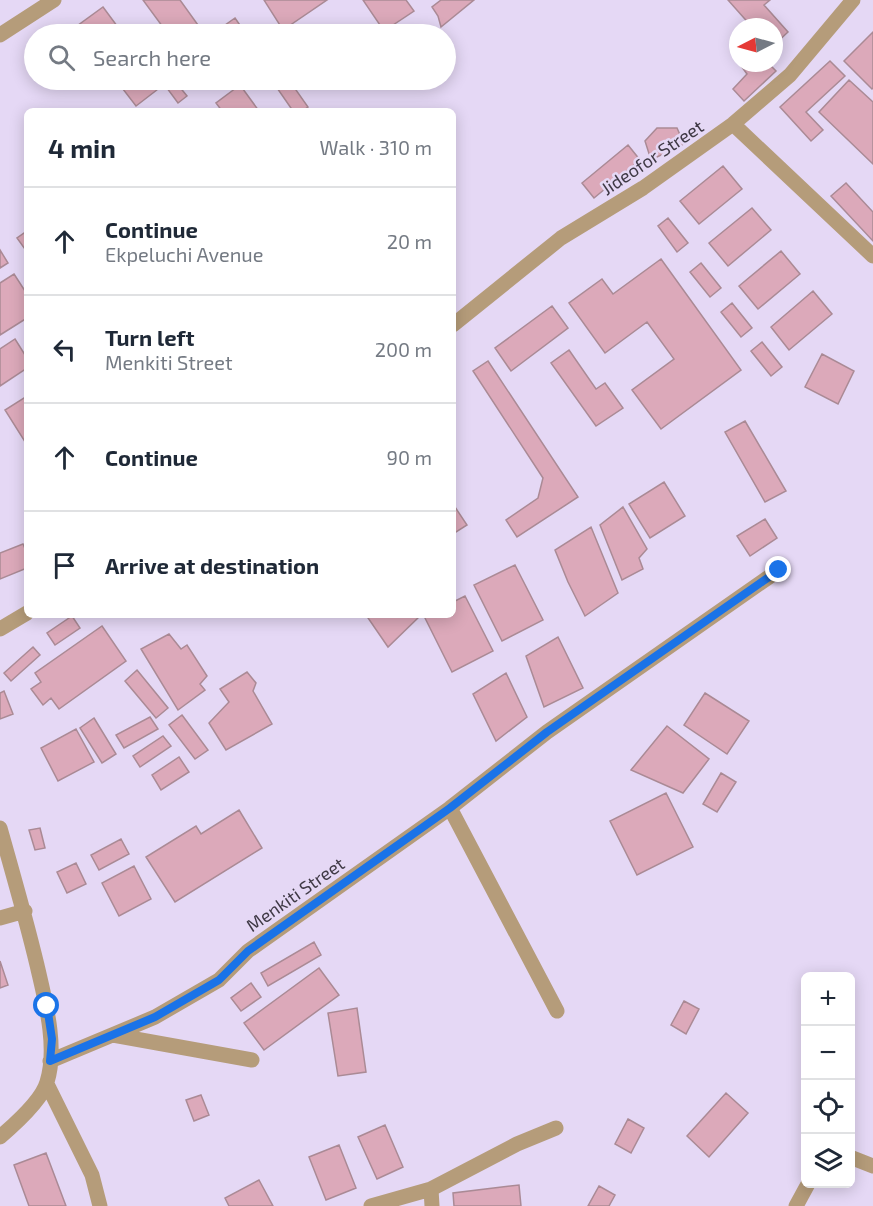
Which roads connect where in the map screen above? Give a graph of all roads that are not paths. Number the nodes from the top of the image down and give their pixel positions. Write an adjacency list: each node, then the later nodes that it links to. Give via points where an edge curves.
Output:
1 (54, 0): 3 (street)
2 (853, 0): 4 (street, Jideofor Street, via 790,75)
3 (0, 35)
4 (733, 124): 5 (street); 6 (street, Jideofor Street, via 643,188 561,238)
5 (873, 255)
6 (456, 323)
7 (779, 570): 10 (street, Menkiti Street, via 547,732)
8 (24, 615): 9 (street)
9 (0, 629)
10 (450, 808): 14 (street); 15 (street, Menkiti Street, via 248,951 219,980 155,1017)
11 (0, 828): 12 (street)
12 (25, 911): 13 (street); 17 (street, via 47,1006 52,1039)
13 (0, 918)
14 (557, 1011)
15 (113, 1035): 16 (street); 17 (street, Menkiti Street)
16 (252, 1060)
17 (50, 1061): 18 (street)
18 (47, 1083): 20 (street, via 23,1117); 25 (street, via 92,1175)
19 (556, 1128): 24 (street)
20 (0, 1137)
21 (855, 1159): 22 (street)
22 (873, 1166)
23 (806, 1188): 28 (street)
24 (431, 1190): 26 (street); 27 (street)
25 (100, 1206)
26 (371, 1206)
27 (432, 1206)
28 (796, 1206)

